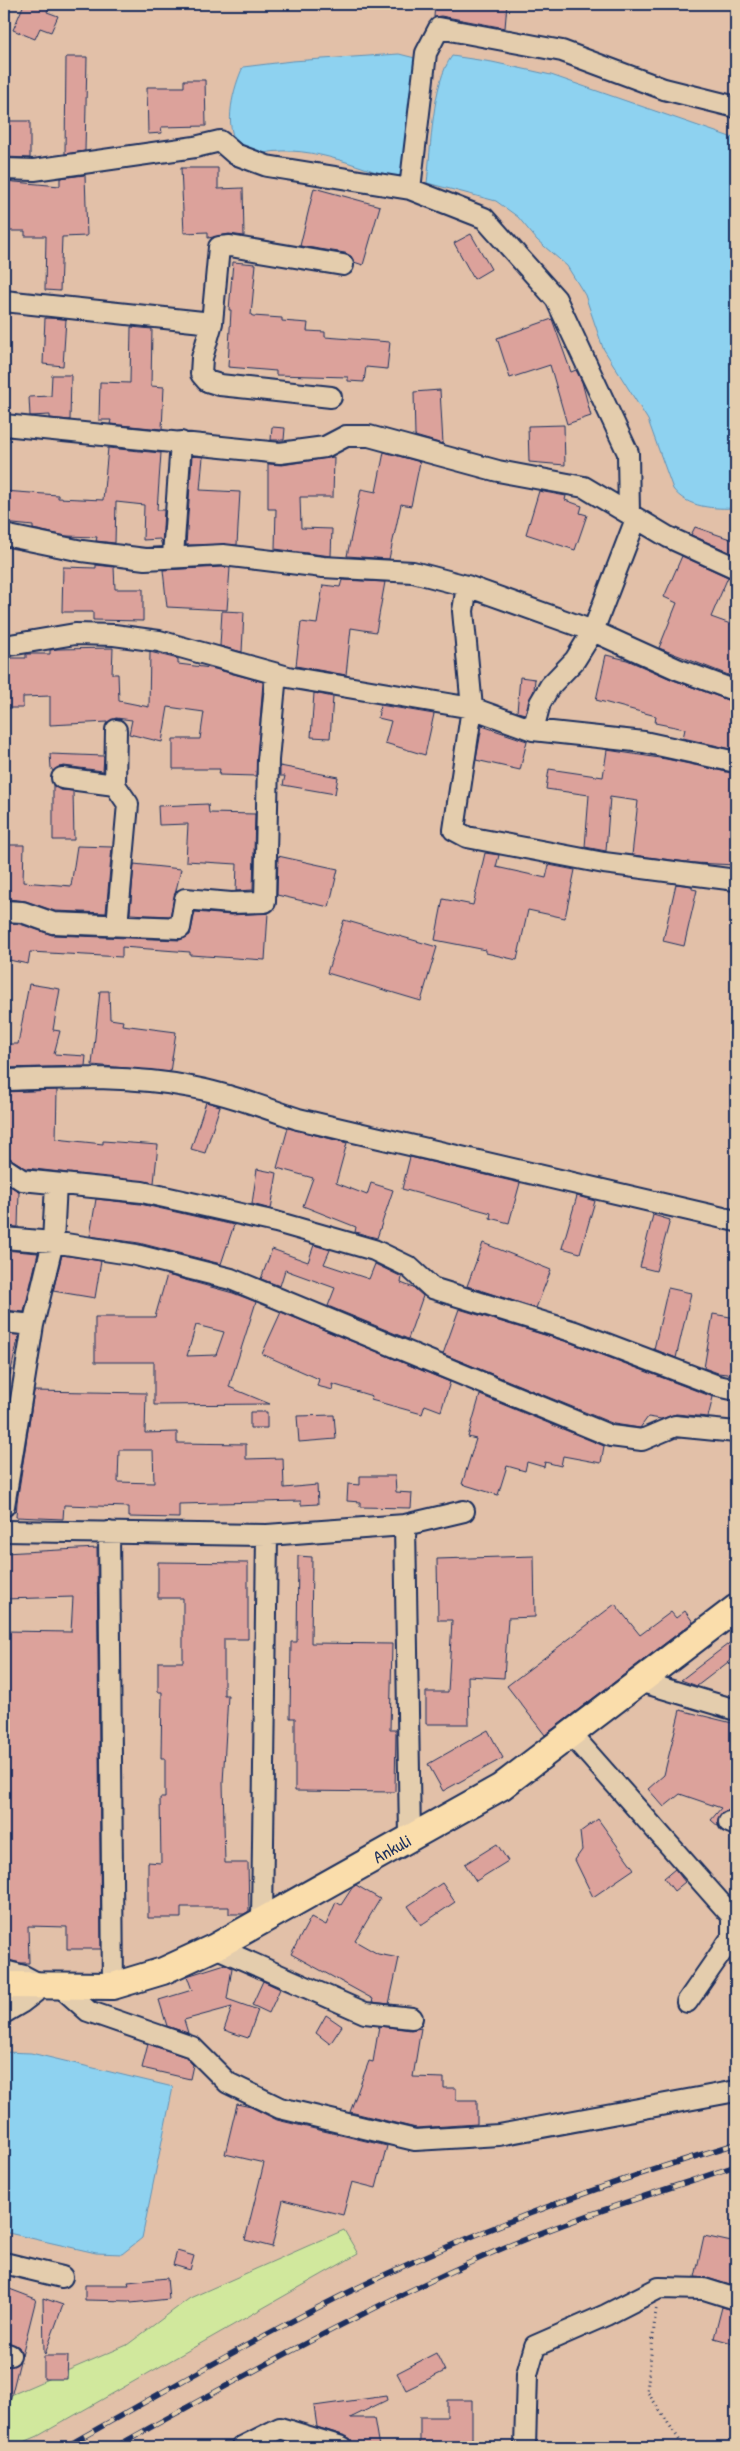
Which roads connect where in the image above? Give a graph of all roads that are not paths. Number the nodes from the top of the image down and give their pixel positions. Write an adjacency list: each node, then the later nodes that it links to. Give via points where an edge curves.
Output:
1 (736, 107): 3 (street, via 664,89 562,51 440,28 426,53)
2 (4, 169): 3 (street, via 34,170 220,141 235,154 267,166)
3 (410, 188): 10 (street, via 484,218 556,299 628,453)
4 (343, 265): 6 (street, via 230,246 218,247)
5 (4, 301): 6 (street)
6 (212, 324): 7 (street, via 202,358 201,374 207,381)
7 (331, 397)
8 (4, 425): 9 (street)
9 (181, 442): 10 (street, via 280,453 325,447 346,436 369,436 498,471 584,487); 12 (street)
10 (632, 516): 13 (street, via 668,537); 15 (street)
11 (4, 535): 12 (street, via 82,551 145,559)
12 (173, 556): 14 (street, via 223,555 323,567 413,572)
13 (736, 568)
14 (467, 586): 15 (street); 19 (street, via 463,611)
15 (593, 631): 18 (street, via 677,669); 21 (street, via 575,660 550,686 540,703)
16 (4, 646): 17 (street, via 75,634 114,636 159,641)
17 (276, 674): 19 (street); 27 (street, via 268,760 265,902 186,899 180,928)
18 (736, 690)
19 (472, 708): 21 (street); 25 (street, via 454,830 467,837 604,863)
20 (116, 730): 24 (street)
21 (533, 730): 22 (street, via 644,742)
22 (736, 762)
23 (62, 778): 24 (street)
24 (116, 785): 27 (street, via 128,804)
25 (736, 880)
26 (4, 911): 27 (street, via 22,912 53,923)
27 (117, 925)
28 (4, 1080): 31 (street, via 88,1078 191,1087 232,1096 298,1119)
29 (4, 1168): 30 (street, via 22,1180)
30 (56, 1184): 33 (street); 36 (street, via 150,1194 276,1222 374,1250 409,1266 432,1288 575,1332)
31 (736, 1221)
32 (4, 1238): 33 (street)
33 (53, 1242): 35 (street); 37 (street, via 136,1255 231,1279 611,1436 642,1440 675,1426)
34 (4, 1322): 35 (street)
35 (33, 1325): 38 (street)
36 (736, 1390)
37 (736, 1432)
38 (4, 1506)
39 (464, 1510): 40 (street)
40 (405, 1526): 43 (street); 48 (street)
41 (4, 1531): 42 (street)
42 (109, 1532): 43 (street); 54 (street)
43 (267, 1535): 49 (street)
44 (736, 1608): 45 (main road, Ankuli)
45 (642, 1682): 46 (street); 47 (main road, Ankuli)
46 (736, 1710)
47 (571, 1734): 48 (main road, Ankuli, via 501,1787); 55 (street, via 732,1916 732,1937)
48 (410, 1838): 49 (main road, Ankuli)
49 (262, 1920): 50 (main road, Ankuli)
50 (215, 1946): 54 (main road, Ankuli, via 163,1971); 57 (street, via 365,2013)
51 (4, 1971): 53 (street)
52 (4, 1985): 53 (main road, Ankuli)
53 (52, 1986): 54 (main road, Ankuli); 56 (street); 58 (street, via 88,2011 192,2047 228,2083 280,2108 415,2140 499,2135)
54 (113, 1986)
55 (687, 2002)
56 (4, 2013)
57 (412, 2018)
58 (736, 2091)
59 (4, 2263): 60 (street)
60 (62, 2277)
61 (736, 2299): 64 (street, via 704,2289 659,2288 535,2346 527,2374)
62 (242, 2447): 63 (street, via 280,2428)
63 (342, 2447)
64 (525, 2447)

